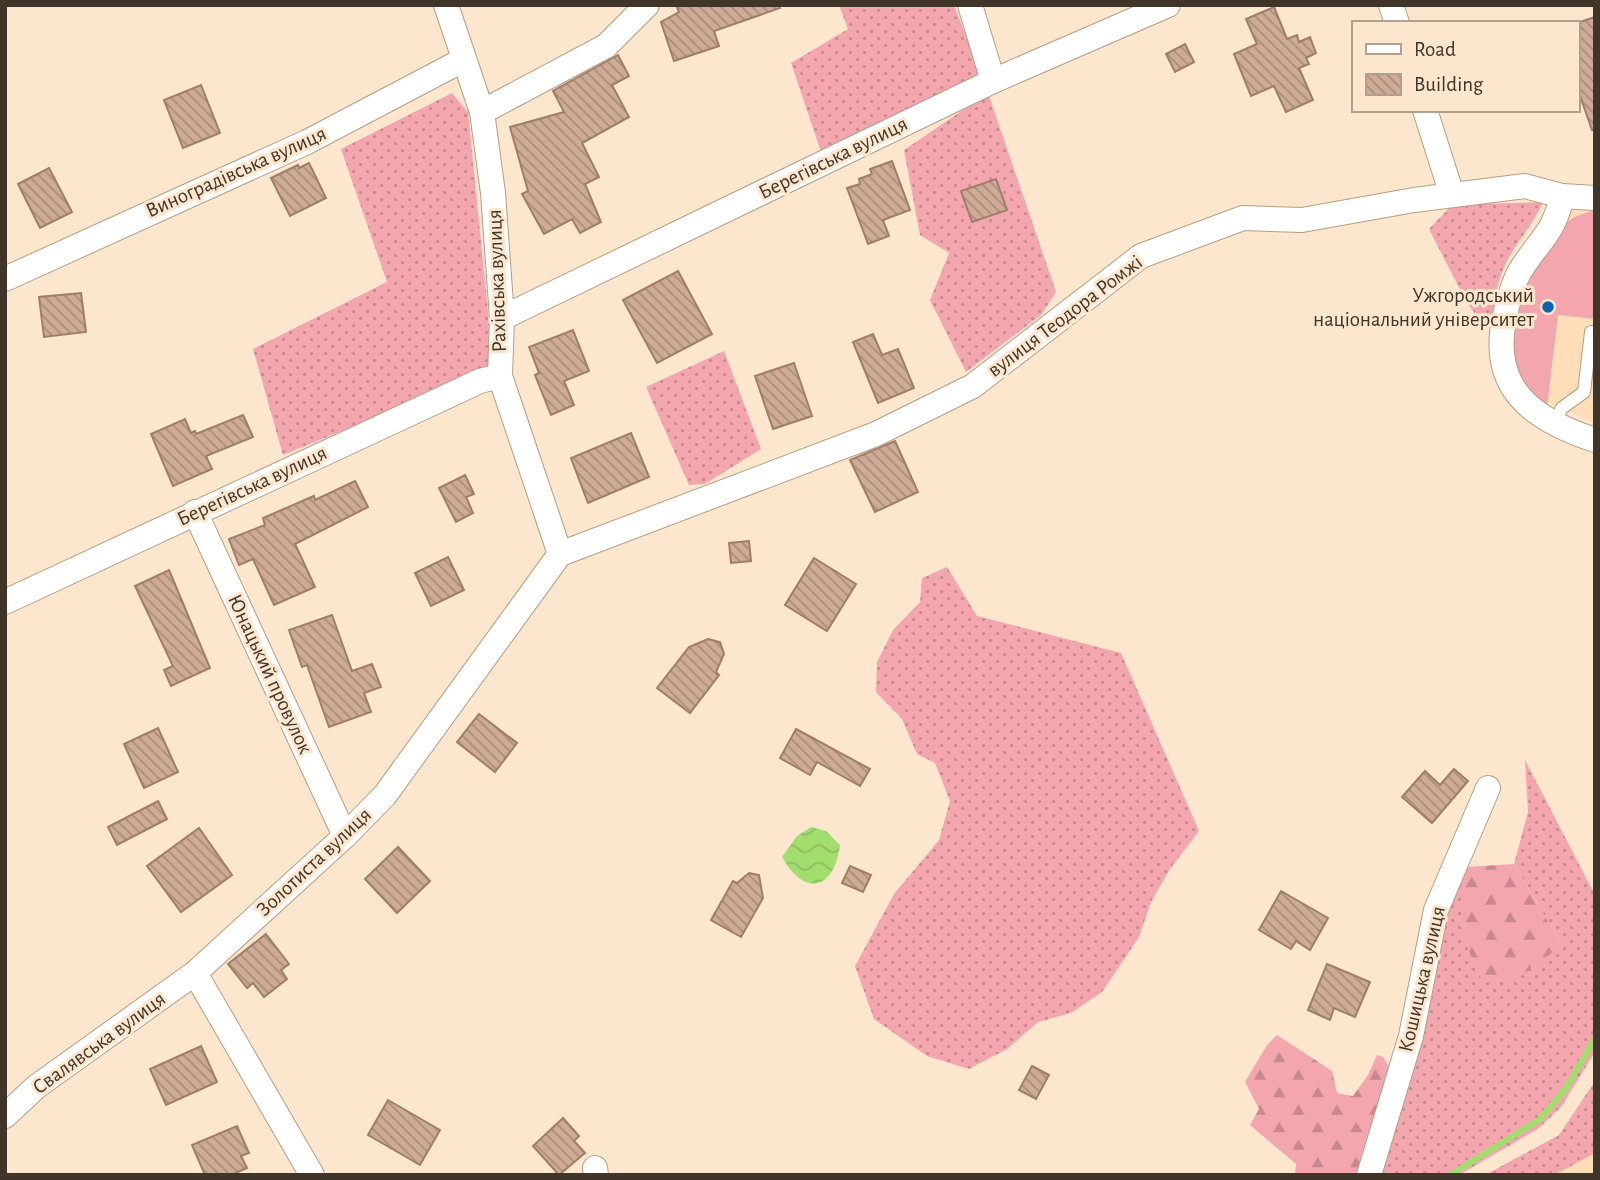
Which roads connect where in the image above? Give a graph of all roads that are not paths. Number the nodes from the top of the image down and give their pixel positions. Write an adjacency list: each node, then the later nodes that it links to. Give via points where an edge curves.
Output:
1 (446, 5): 5 (street, Рахівська вулиця)
2 (647, 5): 7 (street, via 606,46)
3 (970, 5): 6 (street)
4 (1168, 5): 6 (street, Берегівська вулиця)
5 (463, 60): 7 (street, Рахівська вулиця); 12 (street, Виноградівська вулиця, via 307,142)
6 (993, 81): 13 (street, Берегівська вулиця)
7 (482, 112): 13 (street, Рахівська вулиця)
8 (1426, 112): 9 (street)
9 (1452, 195): 10 (street, вулиця Теодора Ромжі, via 1525,186); 19 (street, вулиця Теодора Ромжі, via 1302,220 1243,218 1141,256 973,386 876,434)
10 (1562, 197): 11 (street, вулиця Теодора Ромжі); 16 (street, via 1557,222 1519,272 1502,326 1501,358 1508,383)
11 (1595, 198)
12 (5, 279)
13 (502, 318): 15 (street, Рахівська вулиця)
14 (1591, 332): 16 (lane, via 1584,392 1562,408)
15 (500, 376): 18 (street, Берегівська вулиця, via 480,381); 19 (street, Рахівська вулиця)
16 (1552, 424): 17 (street)
17 (1595, 440)
18 (195, 512): 20 (street, Берегівська вулиця); 22 (street, Юнацький провулок)
19 (560, 554): 22 (street, Золотиста вулиця, via 385,795)
20 (5, 602)
21 (1488, 788): 26 (street, Кошицька вулиця, via 1436,910 1411,1037)
22 (345, 836): 23 (street, Золотиста вулиця)
23 (195, 973): 24 (street, Свалявська вулиця, via 36,1087); 25 (street)
24 (5, 1116)
25 (307, 1173)
26 (1369, 1175)

